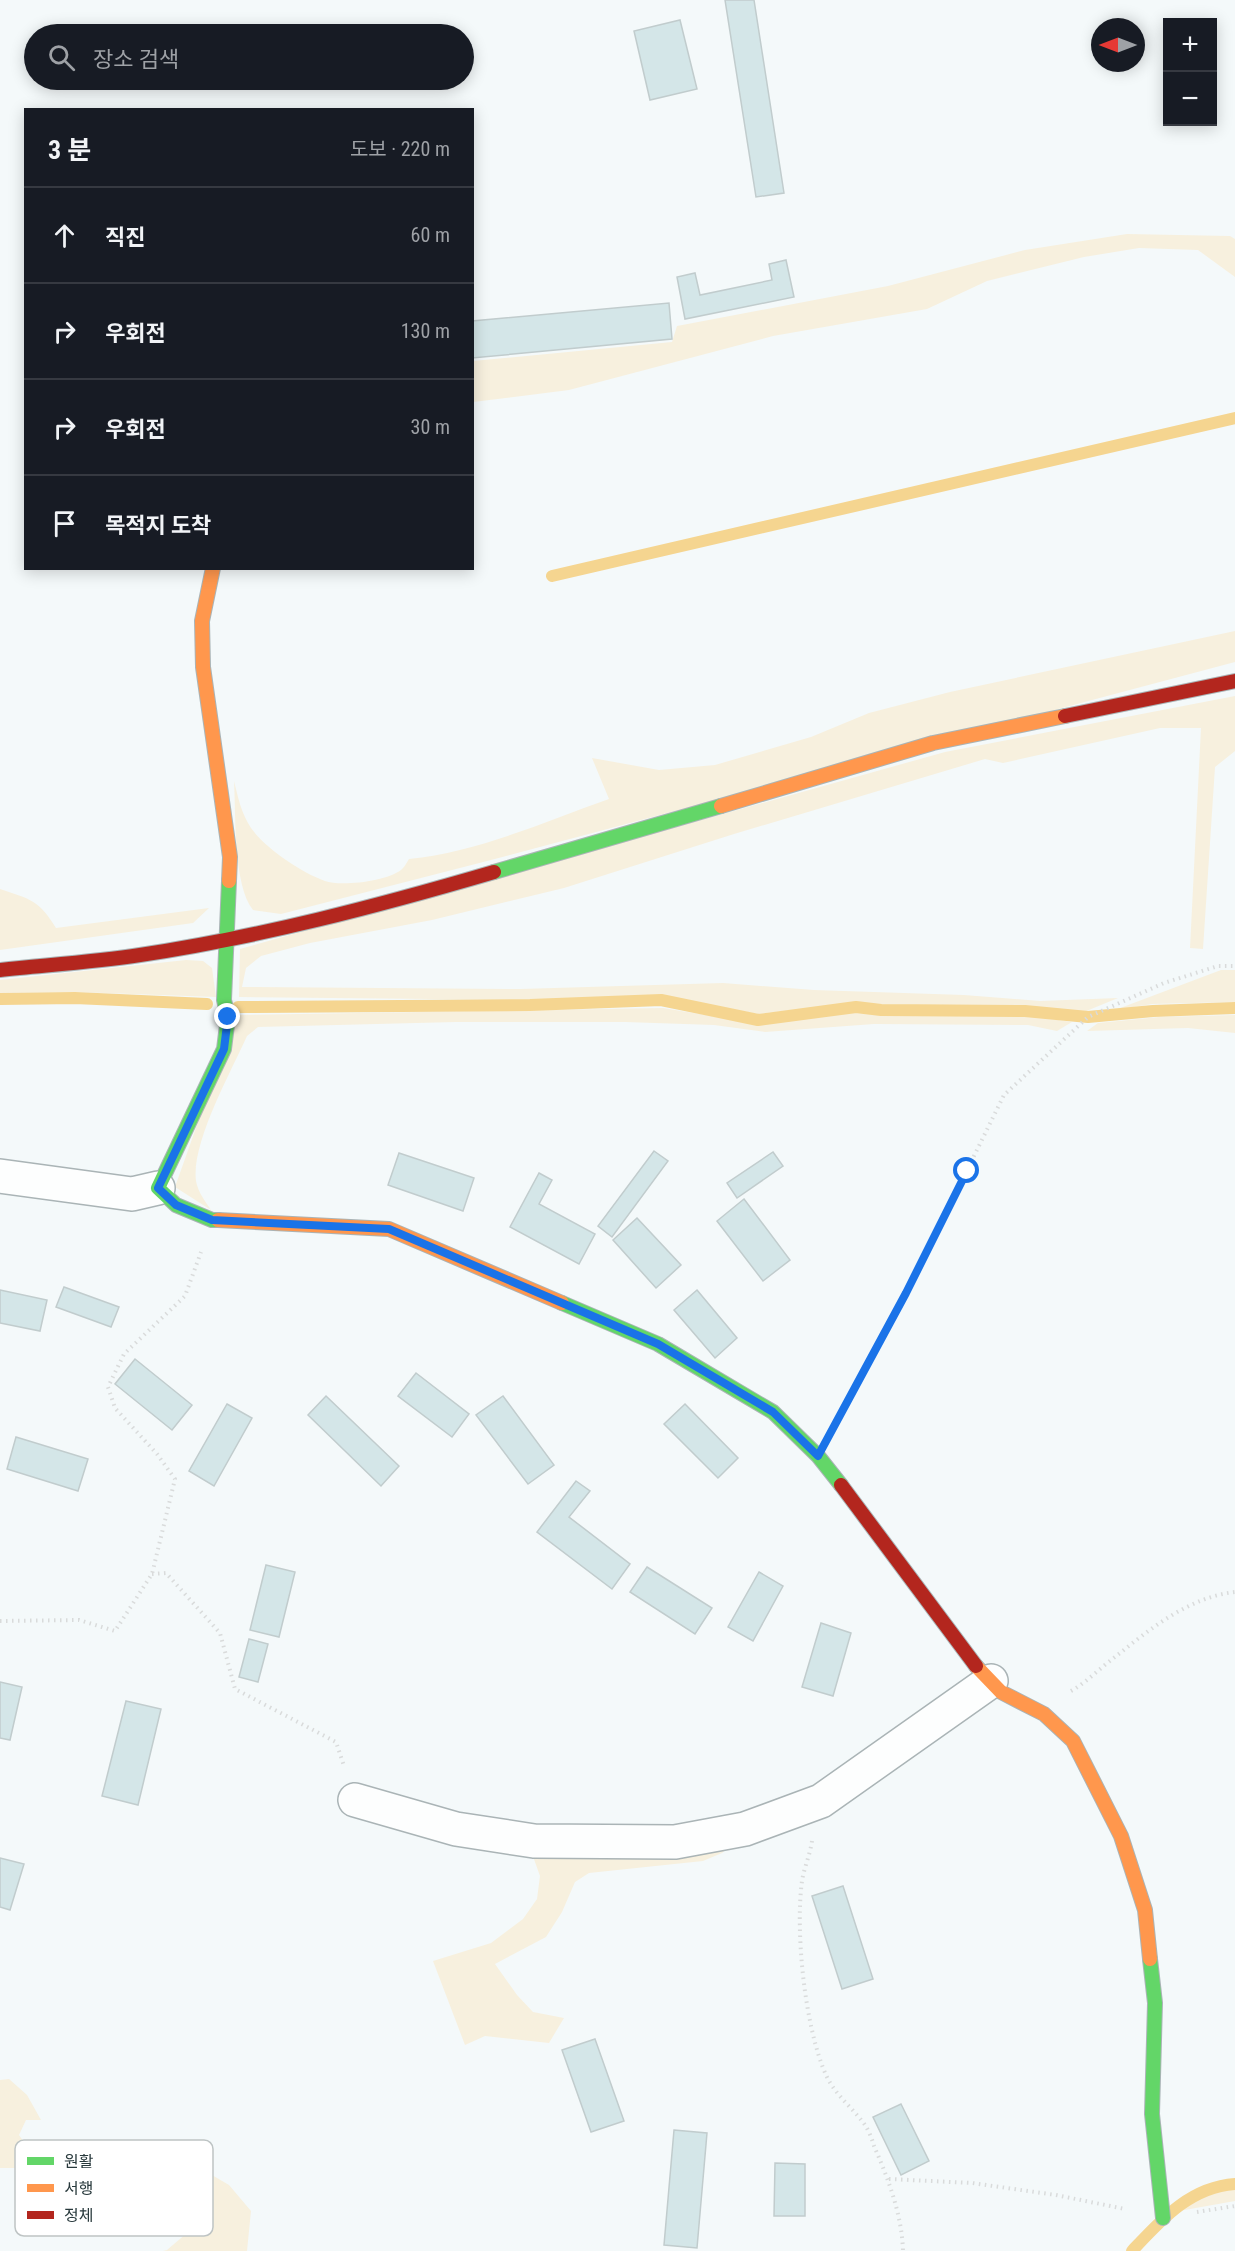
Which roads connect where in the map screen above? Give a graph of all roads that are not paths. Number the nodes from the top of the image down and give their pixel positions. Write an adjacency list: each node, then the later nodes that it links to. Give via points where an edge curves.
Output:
1 (213, 570): 3 (street, via 202,621 203,667 230,857)
2 (1235, 681): 3 (street, via 933,742 427,892)
3 (228, 939): 4 (street, via 140,955); 6 (street, via 224,1049)
4 (0, 970)
5 (0, 1176): 6 (street, via 132,1194)
6 (158, 1188): 7 (street, via 176,1205 212,1220 389,1229 658,1344 773,1412 818,1456 972,1662)
7 (991, 1681): 8 (street, via 821,1801 745,1829 675,1842 534,1841 456,1829); 9 (street, via 1001,1692 1044,1714 1073,1741 1121,1836 1145,1911 1155,2003 1152,2114)
8 (355, 1800)
9 (1163, 2218)

